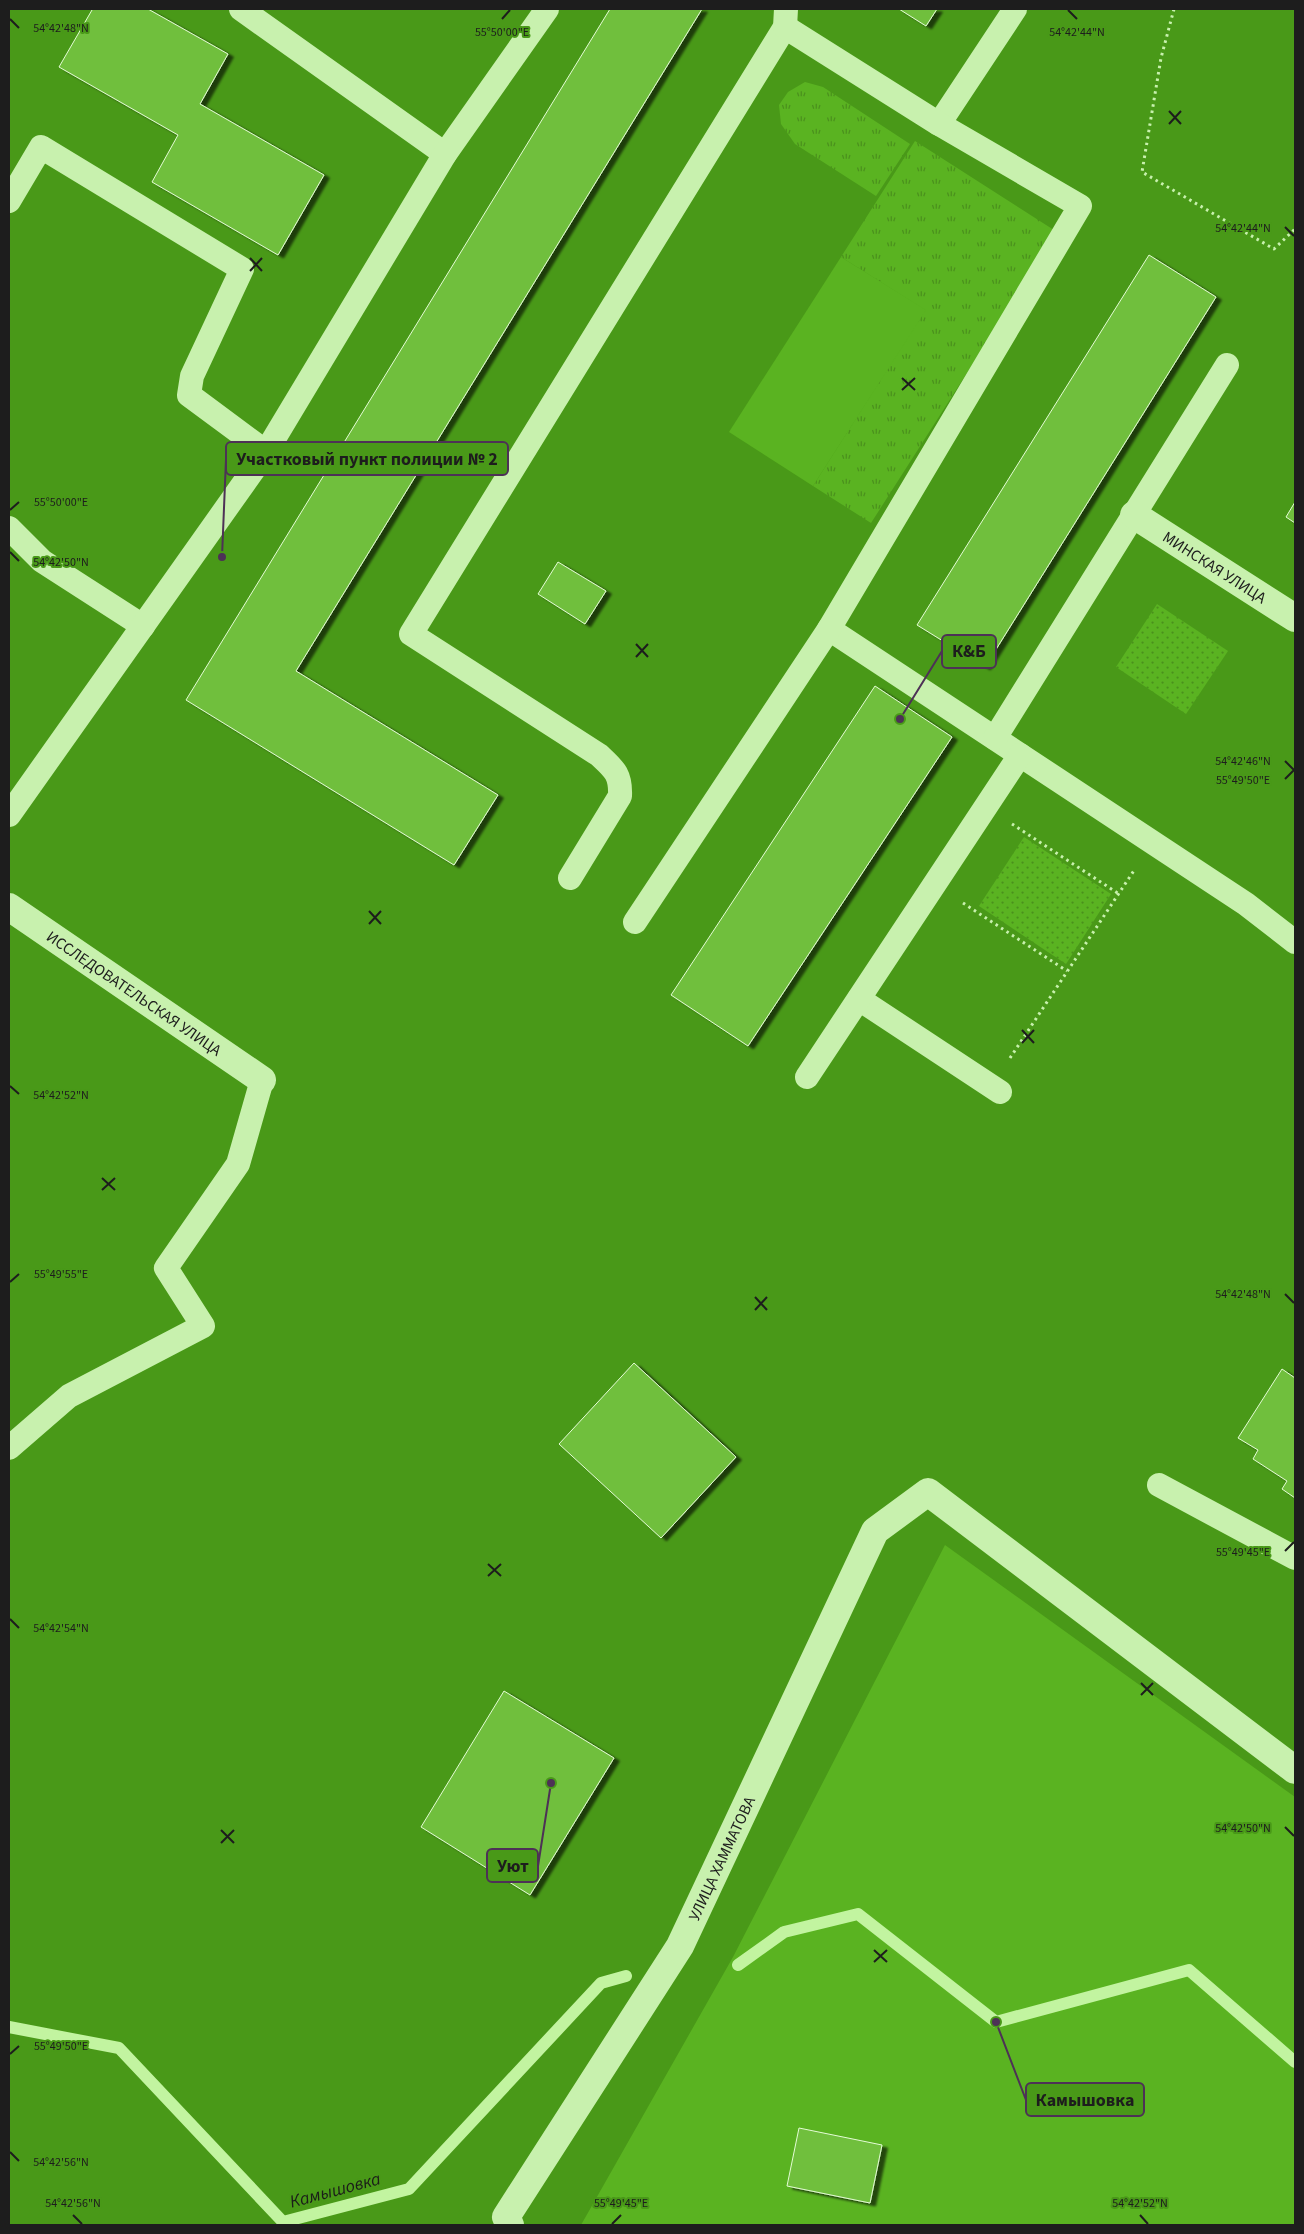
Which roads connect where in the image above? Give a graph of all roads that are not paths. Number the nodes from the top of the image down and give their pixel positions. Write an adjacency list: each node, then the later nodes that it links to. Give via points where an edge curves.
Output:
1 (242, 9): 6 (lane)
2 (547, 9): 6 (lane)
3 (1015, 9): 5 (lane)
4 (786, 18): 5 (lane); 18 (lane, via 411,634 599,755 616,771 620,796)
5 (939, 124): 14 (lane, via 1080,206)
6 (445, 154): 9 (lane)
7 (9, 201): 9 (lane, via 40,147 242,269 192,376 189,396)
8 (1227, 365): 10 (lane)
9 (266, 452): 13 (lane)
10 (1134, 515): 12 (street, МИНСКАЯ УЛИЦА); 15 (lane)
11 (9, 528): 13 (lane, via 42,561)
12 (1295, 618)
13 (143, 626): 17 (lane)
14 (829, 629): 15 (lane); 20 (lane)
15 (995, 738): 16 (lane)
16 (1020, 755): 21 (lane, via 1246,904); 22 (lane)
17 (12, 804)
18 (570, 878)
19 (9, 907): 24 (street, ИССЛЕДОВАТЕЛЬСКАЯ УЛИЦА)
20 (635, 922)
21 (1295, 942)
22 (859, 999): 23 (lane); 25 (lane)
23 (807, 1077)
24 (262, 1080): 26 (lane, via 238,1164 166,1268 203,1326 69,1396)
25 (996, 1089)
26 (9, 1448)
27 (1159, 1485): 28 (lane)
28 (1295, 1558)
29 (1295, 1770): 30 (street, УЛИЦА ХАММАТОВА, via 928,1492 875,1531 680,1946 506,2217)
30 (510, 2225)

